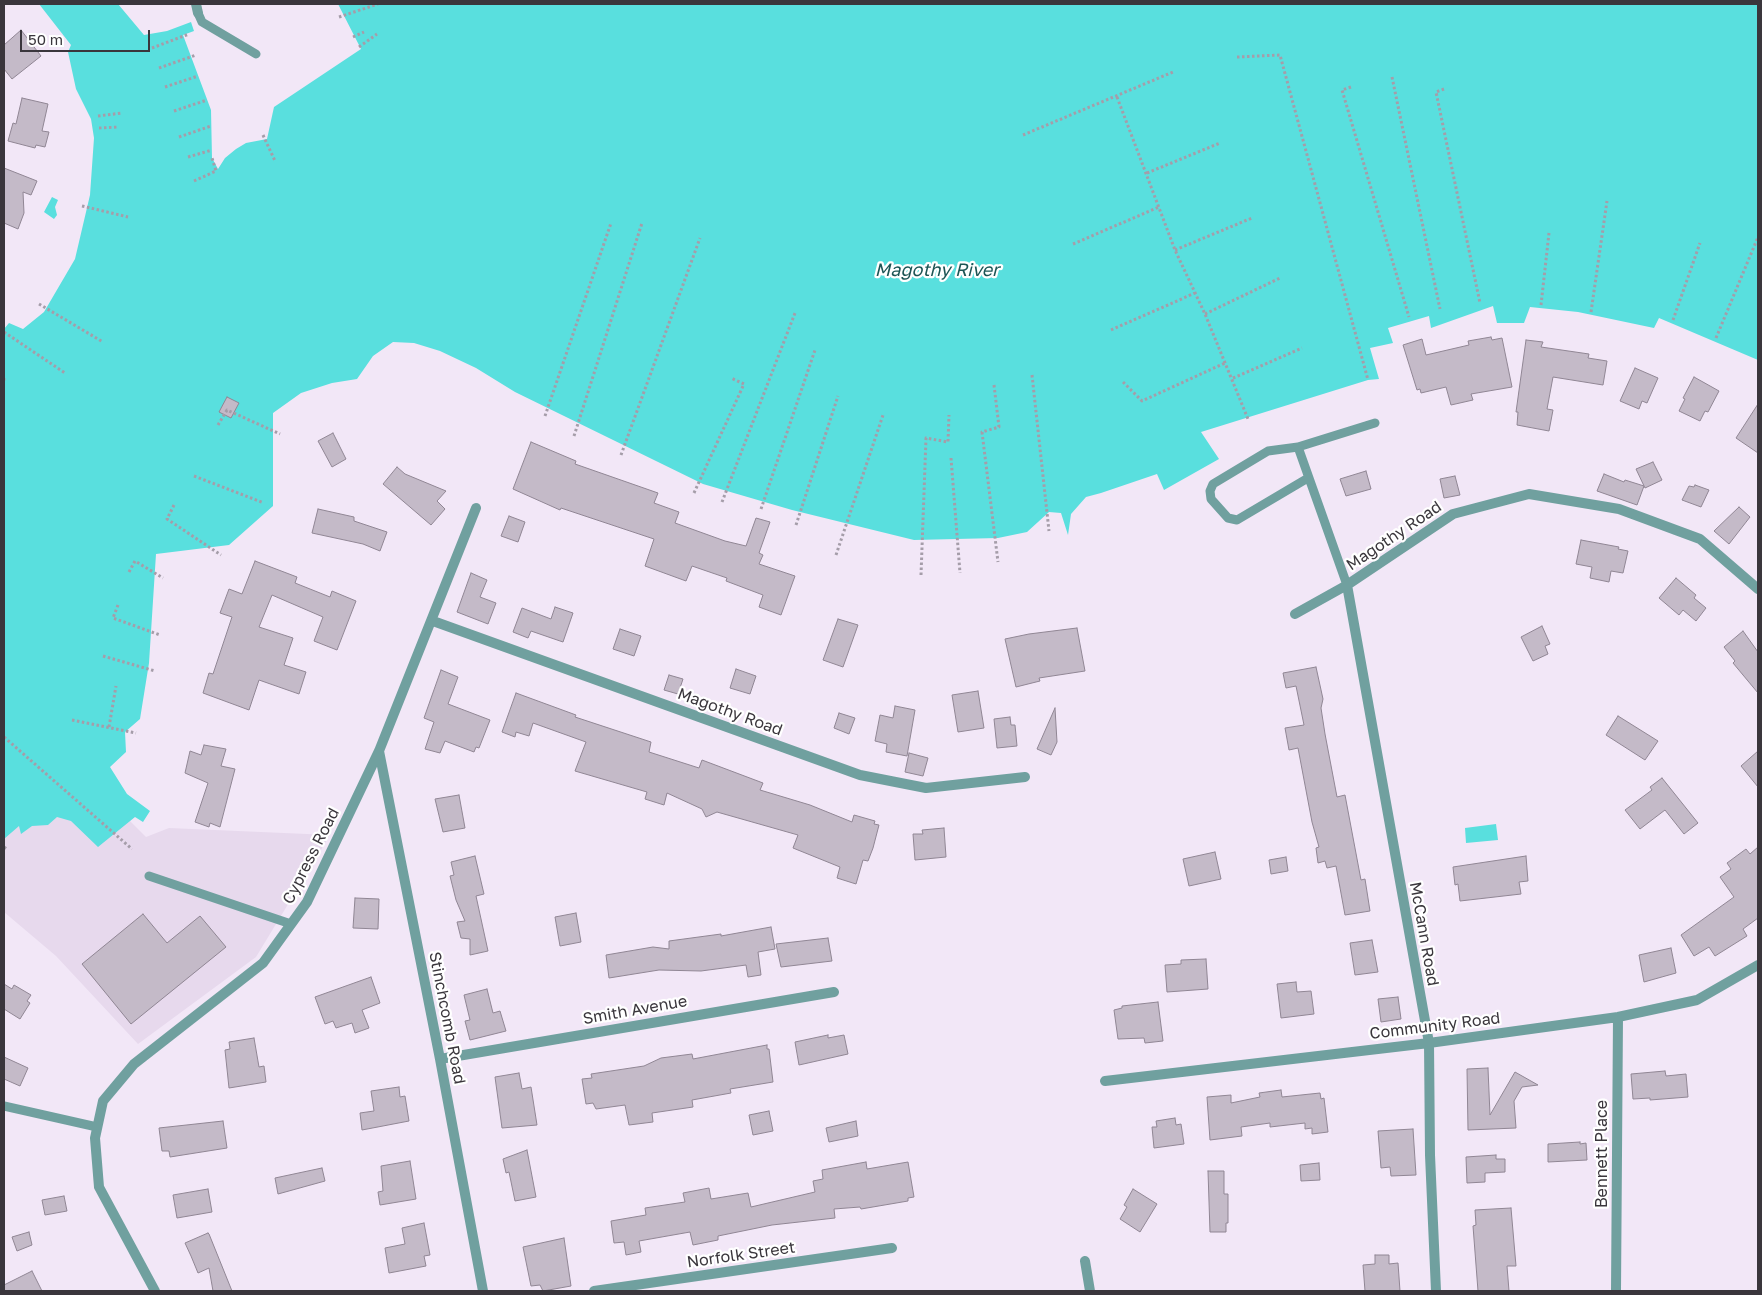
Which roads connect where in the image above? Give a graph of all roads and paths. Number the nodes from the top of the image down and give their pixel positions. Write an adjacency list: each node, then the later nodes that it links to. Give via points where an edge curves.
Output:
1 (378, 4): 2 (path)
2 (368, 6): 4 (path)
3 (199, 13): 5 (lane); 11 (lane)
4 (340, 17)
5 (190, 30): 10 (path)
6 (364, 32): 8 (path)
7 (377, 34): 9 (path)
8 (353, 37)
9 (359, 47)
10 (152, 48)
11 (256, 54)
12 (196, 55): 14 (path)
13 (1237, 57): 74 (path, via 1280,54)
14 (159, 68)
15 (1173, 72): 21 (path)
16 (198, 76): 18 (path)
17 (1392, 77): 57 (path)
18 (165, 87)
19 (1351, 87): 61 (path, via 1342,90)
20 (1444, 89): 54 (path, via 1436,92)
21 (1117, 97): 30 (path); 37 (path)
22 (207, 100): 23 (path)
23 (174, 110)
24 (122, 113): 25 (path)
25 (98, 116)
26 (211, 126): 31 (path)
27 (119, 127): 28 (path)
28 (99, 128)
29 (263, 135): 36 (path)
30 (1022, 135)
31 (179, 137)
32 (1220, 143): 37 (path)
33 (212, 150): 34 (path)
34 (188, 157)
35 (212, 158): 38 (path, via 216,171)
36 (275, 162)
37 (1147, 173): 41 (path)
38 (194, 181)
39 (1607, 201): 59 (path)
40 (82, 206): 42 (path)
41 (1159, 207): 50 (path); 51 (path)
42 (128, 217)
43 (1252, 218): 51 (path)
44 (610, 223): 80 (path)
45 (642, 223): 85 (path)
46 (1549, 233): 56 (path)
47 (1758, 237): 65 (path)
48 (700, 238): 87 (path)
49 (1700, 243): 62 (path)
50 (1073, 244)
51 (1175, 250): 53 (path)
52 (1280, 278): 60 (path)
53 (1194, 292): 60 (path); 63 (path); 69 (path)
54 (1480, 303)
55 (39, 304): 66 (path)
56 (1541, 305)
57 (1440, 309)
58 (795, 312): 92 (path)
59 (1591, 312)
60 (1205, 314): 69 (path)
61 (1409, 317)
62 (1673, 320)
63 (1111, 330)
64 (4, 332): 70 (path)
65 (1716, 338)
66 (103, 342)
67 (1302, 348): 73 (path)
68 (815, 350): 96 (path)
69 (1225, 364): 73 (path); 75 (path, via 1142,401)
70 (65, 374)
71 (1032, 375): 98 (path)
72 (731, 378): 91 (path, via 744,384)
73 (1232, 378): 81 (path)
74 (1368, 380)
75 (1123, 382)
76 (994, 385): 101 (path, via 999,427 982,432)
77 (838, 396): 97 (path)
78 (883, 415): 100 (path)
79 (949, 415): 104 (path, via 948,442 926,438)
80 (545, 416)
81 (1248, 419)
82 (1375, 423): 86 (lane)
83 (218, 425): 84 (path, via 228,410)
84 (280, 434)
85 (574, 436)
86 (1298, 447): 90 (lane); 90 (lane, via 1268,451 1213,484 1211,499 1228,518 1237,520)
87 (622, 455)
88 (951, 458): 103 (path)
89 (194, 476): 93 (path)
90 (1308, 478): 106 (lane)
91 (694, 493)
92 (722, 502)
93 (264, 503)
94 (174, 505): 99 (path, via 167,518)
95 (476, 508): 110 (street, Cypress Road)
96 (761, 509)
97 (796, 525)
98 (1049, 531)
99 (221, 555)
100 (836, 555)
101 (998, 562)
102 (129, 572): 105 (path, via 135,561)
103 (960, 573)
104 (921, 575)
105 (162, 578)
106 (1346, 585): 107 (street, Magothy Road, via 1453,514 1529,494 1619,509 1700,538); 109 (street, Magothy Road); 127 (street, McCann Road)
107 (1758, 589)
108 (118, 605): 111 (path, via 113,618)
109 (1295, 614)
110 (433, 621): 119 (street, Cypress Road); 120 (street, Magothy Road, via 860,775 926,788)
111 (160, 635)
112 (103, 656): 113 (path)
113 (155, 671)
114 (116, 686): 116 (path)
115 (72, 720): 116 (path)
116 (108, 728): 117 (path)
117 (136, 733)
118 (4, 737): 121 (path)
119 (379, 750): 123 (street, Cypress Road, via 307,902); 128 (street, Stinchcomb Road)
120 (1025, 776)
121 (132, 848)
122 (149, 876): 123 (lane)
123 (291, 924): 131 (street, Cypress Road, via 263,963 134,1064 103,1101)
124 (1758, 965): 126 (street, Community Road, via 1697,1000)
125 (834, 992): 128 (street, Smith Avenue)
126 (1618, 1017): 127 (street, Community Road); 139 (street, Bennett Place)
127 (1429, 1043): 129 (street, Community Road); 138 (street, McCann Road)
128 (440, 1059): 135 (street, Stinchcomb Road)
129 (1105, 1081)
130 (4, 1106): 131 (lane)
131 (97, 1127): 134 (street, Cypress Road, via 99,1187)
132 (892, 1248): 136 (street, Norfolk Street)
133 (1085, 1261): 137 (street)
134 (155, 1291)
135 (483, 1291)
136 (594, 1291)
137 (1090, 1291)
138 (1436, 1291)
139 (1616, 1291)

